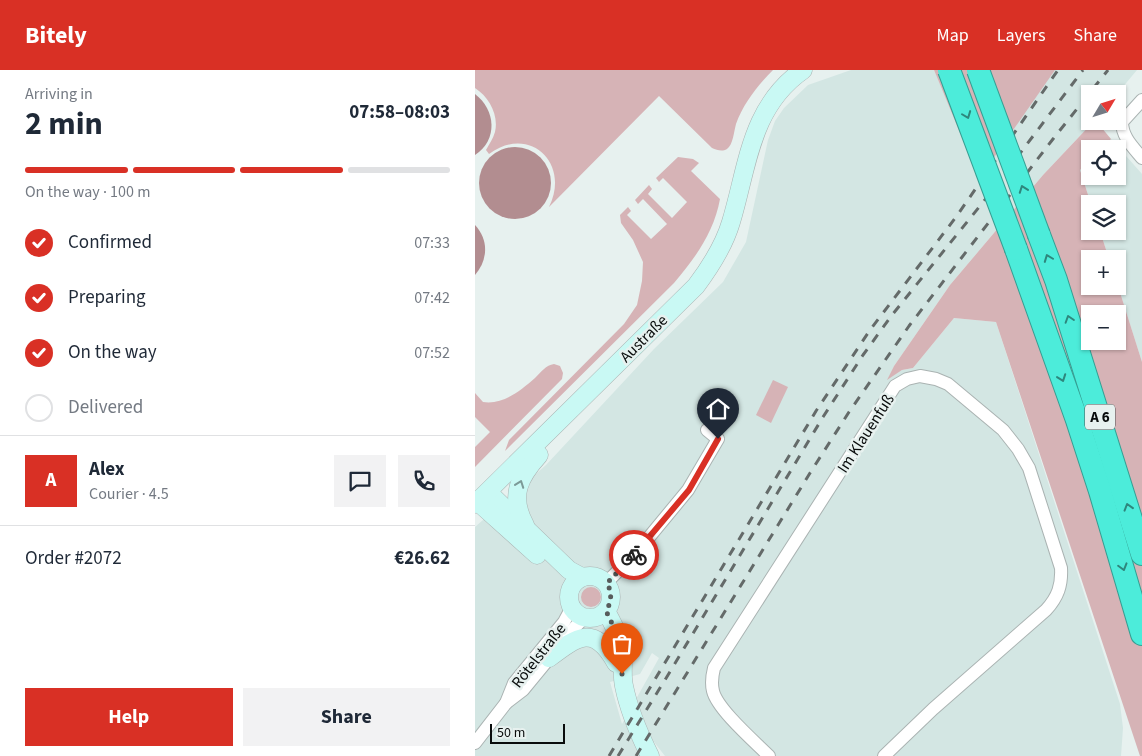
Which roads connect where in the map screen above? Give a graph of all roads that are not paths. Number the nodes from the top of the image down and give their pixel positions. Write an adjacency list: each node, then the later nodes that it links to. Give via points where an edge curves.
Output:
1 (803, 70): 6 (main road, Austraße, via 775,94 765,110 754,137 731,223 711,267)
2 (949, 70): 14 (highway, A 6, one-way to 14, bridge, via 1100,490)
3 (978, 70): 10 (highway, A 6, one-way to 3, bridge, via 1059,290)
4 (1142, 100): 5 (street, via 1122,122 1126,138)
5 (1142, 158)
6 (552, 428): 8 (main road, Austraße); 9 (main road, one-way to 6, via 517,503 517,489 525,470 548,446)
7 (707, 430): 12 (street, via 718,439 689,490)
8 (480, 499): 9 (main road); 11 (main road, via 535,552)
9 (527, 530): 11 (main road, via 569,570)
10 (1142, 554)
11 (576, 583): 12 (main road, via 593,576); 13 (main road, via 569,598)
12 (607, 583): 13 (main road, via 611,600)
13 (589, 613): 15 (street, Rötelstraße); 16 (main road, via 608,637); 17 (street, Rötelstraße, via 564,622 514,684)
14 (1142, 634)
15 (549, 658): 16 (main road, via 571,641 586,637 598,641); 17 (street, Rötelstraße, via 523,690)
16 (619, 669): 19 (main road, via 631,712)
17 (505, 703): 18 (street, Rötelstraße)
18 (475, 743)
19 (650, 756)
20 (769, 756): 21 (street, Im Klauenfuß, via 720,705 713,693 714,668 895,386 920,376 948,384 1003,430 1018,449 1029,468 1062,580 1055,600 1046,610)
21 (883, 756)

